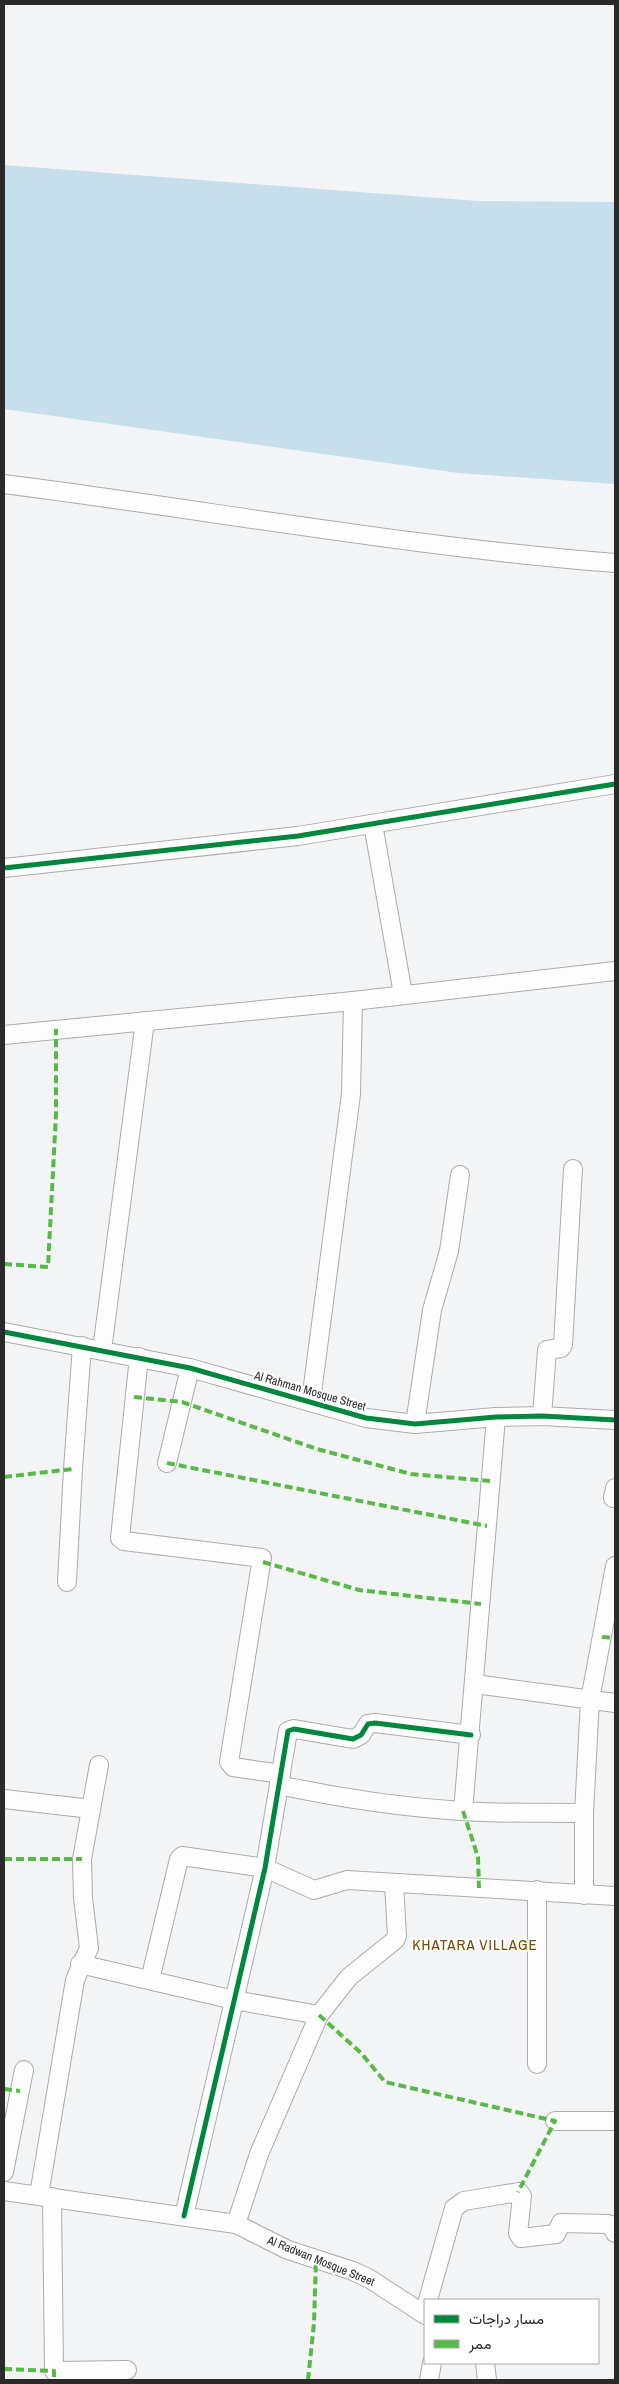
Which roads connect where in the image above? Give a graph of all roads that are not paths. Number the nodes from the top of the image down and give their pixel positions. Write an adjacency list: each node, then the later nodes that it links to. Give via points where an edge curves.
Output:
1 (4, 484): 2 (street, via 523,556)
2 (615, 563)
3 (615, 784): 4 (street)
4 (373, 824): 5 (street, via 298,836); 7 (street)
5 (4, 868)
6 (615, 971): 7 (street)
7 (403, 994): 8 (street)
8 (353, 1001): 9 (street); 18 (street, via 351,1094)
9 (145, 1021): 10 (street); 15 (street)
10 (4, 1035)
11 (573, 1169): 19 (street, via 563,1346 546,1350)
12 (460, 1175): 22 (street, via 449,1251 432,1310)
13 (4, 1332): 14 (street, Al Rahman Mosque Street)
14 (82, 1346): 15 (street, Al Rahman Mosque Street); 25 (street)
15 (102, 1350): 16 (street, Al Rahman Mosque Street)
16 (139, 1357): 17 (street, Al Rahman Mosque Street); 31 (street, via 120,1538 262,1558 229,1762 232,1767)
17 (190, 1368): 18 (street, Al Rahman Mosque Street); 23 (street)
18 (311, 1402): 22 (street, Al Rahman Mosque Street, via 366,1418)
19 (542, 1416): 20 (street, Al Rahman Mosque Street); 21 (street, Al Rahman Mosque Street)
20 (496, 1417): 22 (street, Al Rahman Mosque Street); 26 (street)
21 (615, 1420)
22 (415, 1424)
23 (166, 1463)
24 (615, 1566): 27 (street)
25 (67, 1582)
26 (475, 1684): 27 (street); 29 (street)
27 (590, 1700): 28 (street); 35 (street)
28 (615, 1704)
29 (471, 1735): 31 (street, via 375,1722 368,1724 361,1735 353,1739 291,1729 288,1731); 34 (street)
30 (99, 1765): 33 (street)
31 (280, 1779): 34 (street, via 374,1802); 36 (street)
32 (4, 1799): 33 (street)
33 (90, 1809): 41 (street, via 82,1859 89,1948)
34 (463, 1811): 35 (street)
35 (584, 1813): 39 (street)
36 (265, 1868): 37 (street, via 314,1890 347,1880); 42 (street, via 180,1857); 43 (street)
37 (394, 1883): 38 (street); 44 (street, via 398,1930 395,1940 349,1977)
38 (537, 1890): 39 (street); 45 (street)
39 (584, 1895): 40 (street)
40 (615, 1896)
41 (80, 1964): 42 (street); 51 (street, via 75,1980)
42 (150, 1980): 43 (street)
43 (234, 2000): 44 (street); 52 (street)
44 (319, 2015): 53 (street, via 259,2154)
45 (537, 2064)
46 (24, 2070): 49 (street)
47 (555, 2121): 48 (street)
48 (615, 2121)
49 (4, 2172)
50 (4, 2191): 51 (street, Al Radwan Mosque Street)
51 (45, 2196): 52 (street, Al Radwan Mosque Street); 59 (street, via 54,2371)
52 (184, 2216): 53 (street, Al Radwan Mosque Street)
53 (236, 2224): 56 (street, Al Radwan Mosque Street, via 288,2250 353,2271)
54 (615, 2233): 55 (street, via 608,2224 561,2223 556,2234 521,2238 518,2233 522,2196 519,2192 460,2202 454,2208)
55 (429, 2299)
56 (424, 2309)
57 (432, 2364): 60 (street)
58 (485, 2364): 61 (street)
59 (126, 2370)
60 (429, 2380)
61 (487, 2380)

